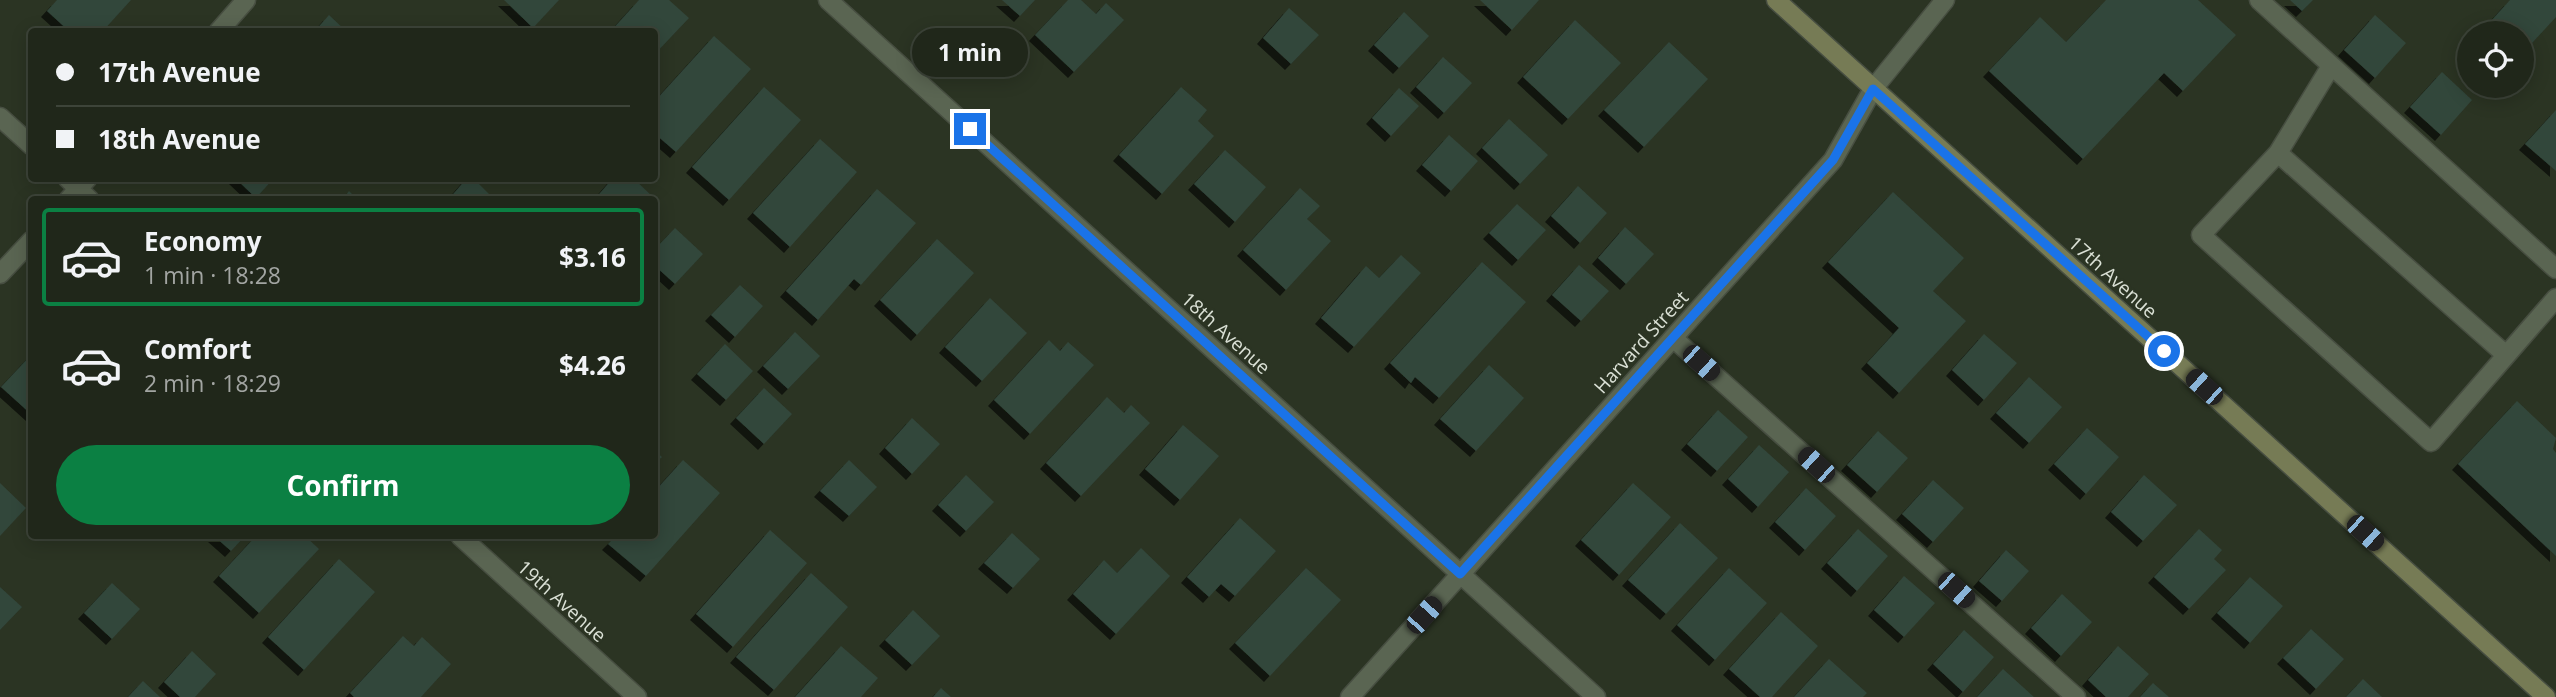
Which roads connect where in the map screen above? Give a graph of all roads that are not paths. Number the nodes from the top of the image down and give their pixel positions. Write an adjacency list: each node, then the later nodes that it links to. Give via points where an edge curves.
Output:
1 (246, 0): 6 (street)
2 (828, 0): 19 (street, 18th Avenue)
3 (1776, 0): 8 (street, 17th Avenue)
4 (1945, 0): 8 (street, Harvard Street)
5 (2259, 0): 7 (street)
6 (222, 28)
7 (2331, 65): 11 (street); 13 (street)
8 (1873, 89): 16 (street, Harvard Street, via 1833,160); 24 (street, 17th Avenue)
9 (0, 117): 10 (street)
10 (28, 142)
11 (2278, 153): 17 (street); 17 (street, via 2201,235 2431,442)
12 (28, 244): 14 (street)
13 (2556, 270)
14 (0, 274)
15 (2556, 298): 17 (street)
16 (1673, 338): 19 (street, Harvard Street); 23 (street)
17 (2506, 355)
18 (463, 539): 20 (street, 19th Avenue)
19 (1460, 574): 21 (street, Harvard Street); 22 (street, 18th Avenue)
20 (637, 697)
21 (1350, 697)
22 (1597, 697)
23 (2077, 697)
24 (2546, 697)

